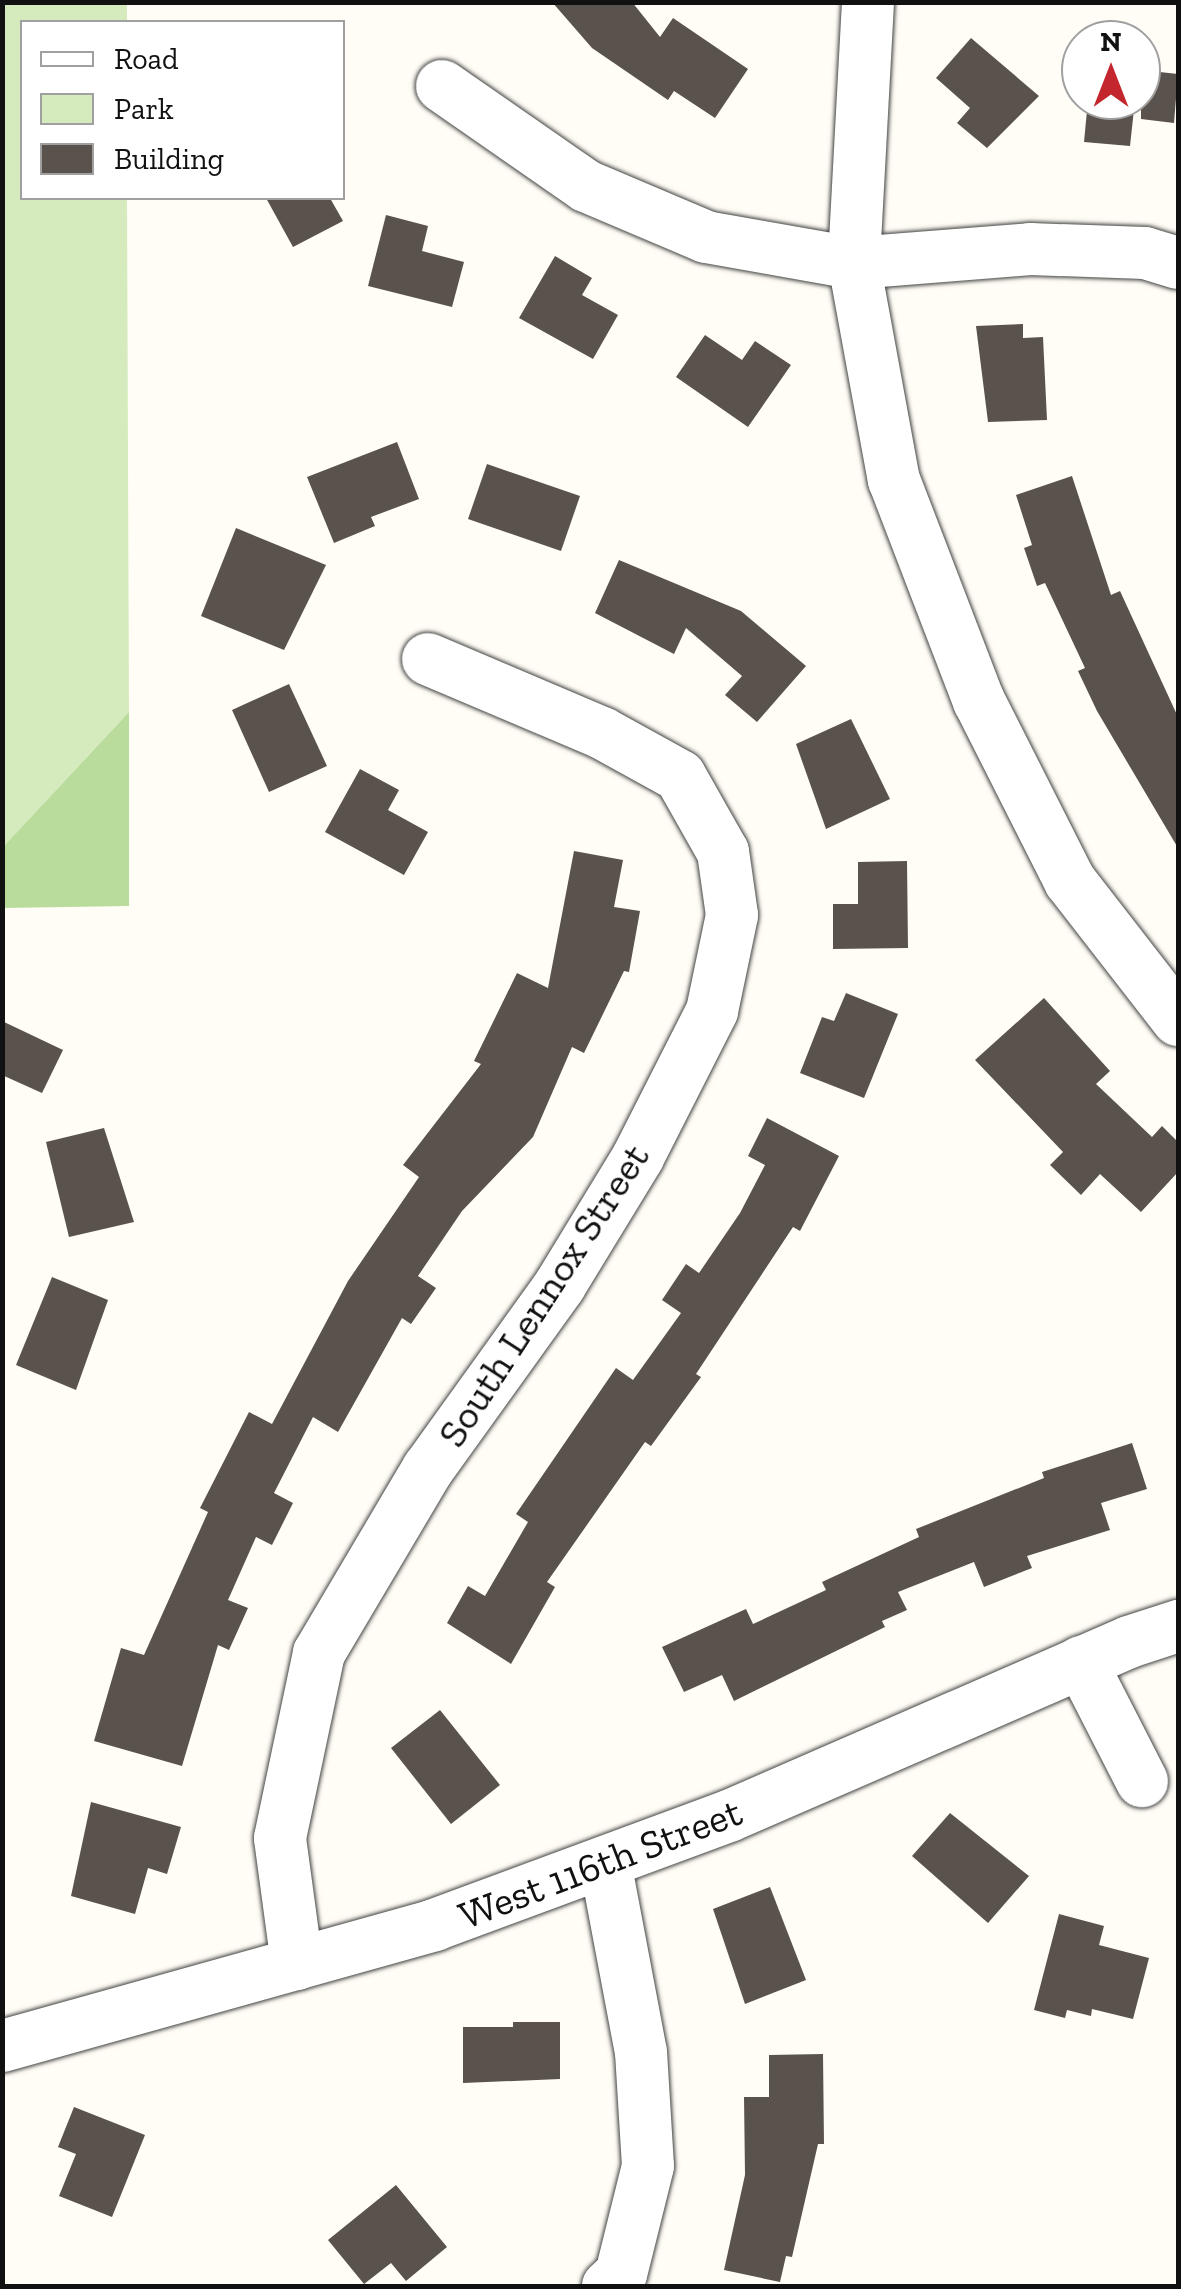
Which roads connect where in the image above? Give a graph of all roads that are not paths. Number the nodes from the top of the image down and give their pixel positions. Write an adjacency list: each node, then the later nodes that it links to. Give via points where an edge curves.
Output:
1 (868, 2): 3 (street)
2 (442, 86): 3 (street, via 586,186 706,237)
3 (854, 263): 4 (street, via 1030,249 1144,252); 6 (street, via 894,480 980,701 1070,881)
4 (1178, 263)
5 (428, 659): 11 (street, South Lennox Street, via 602,733 680,776 723,852 732,914 712,1011 638,1157 560,1285 428,1469 318,1652 280,1838)
6 (1178, 1020)
7 (1178, 1626): 8 (street, West 116th Street)
8 (1081, 1662): 9 (street); 10 (street, West 116th Street, via 729,1816)
9 (1142, 1781)
10 (605, 1862): 11 (street, West 116th Street, via 434,1925); 13 (street, via 641,2052 648,2166 621,2274)
11 (297, 1964): 12 (street, West 116th Street)
12 (2, 2046)
13 (608, 2286)

